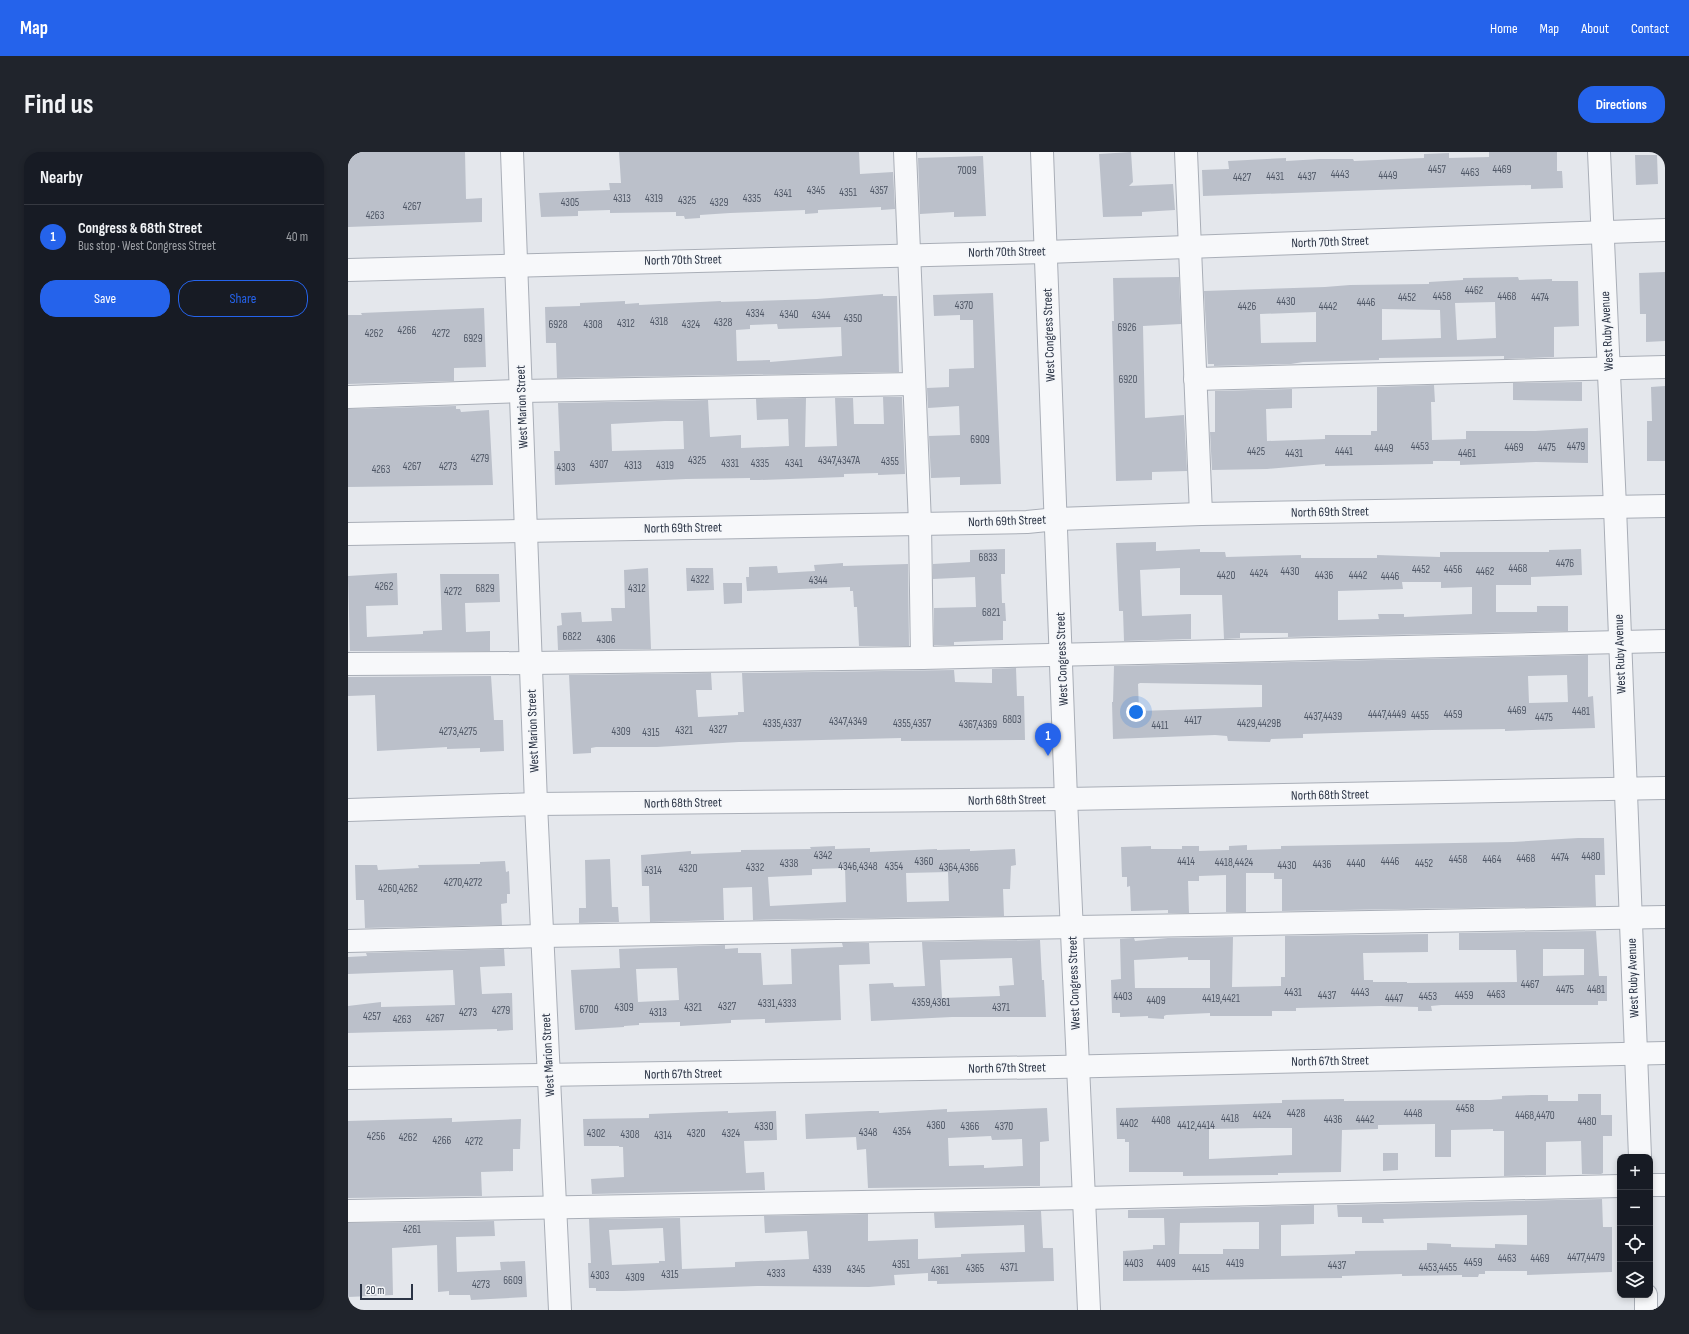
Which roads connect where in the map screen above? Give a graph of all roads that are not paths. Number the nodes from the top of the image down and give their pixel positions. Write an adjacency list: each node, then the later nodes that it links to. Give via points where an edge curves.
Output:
1 (512, 152): 11 (street, West Marion Street)
2 (904, 152): 10 (street)
3 (1042, 152): 9 (street, West Congress Street)
4 (1186, 152): 8 (street)
5 (1599, 152): 7 (street, West Ruby Avenue)
6 (1665, 230): 7 (street, North 70th Street)
7 (1602, 232): 8 (street, North 70th Street); 14 (street, West Ruby Avenue)
8 (1189, 246): 9 (street, North 70th Street); 15 (street)
9 (1046, 252): 10 (street, North 70th Street); 22 (street, West Congress Street)
10 (908, 255): 11 (street, North 70th Street); 16 (street)
11 (517, 264): 12 (street, North 70th Street); 17 (street, West Marion Street)
12 (348, 270)
13 (1665, 366): 14 (street)
14 (1608, 368): 15 (street); 20 (street, West Ruby Avenue)
15 (1195, 379): 21 (street)
16 (914, 384): 17 (street); 23 (street)
17 (521, 391): 18 (street); 24 (street, West Marion Street)
18 (348, 397)
19 (1665, 506): 20 (street, North 69th Street)
20 (1615, 507): 21 (street, North 69th Street); 27 (street, West Ruby Avenue)
21 (1201, 514): 22 (street, North 69th Street)
22 (1057, 519): 23 (street, North 69th Street); 28 (street, West Congress Street)
23 (920, 524): 24 (street, North 69th Street); 29 (street)
24 (526, 531): 25 (street, North 69th Street); 30 (street, West Marion Street)
25 (348, 534)
26 (1665, 641): 27 (street)
27 (1619, 642): 28 (street); 33 (street, West Ruby Avenue)
28 (1061, 653): 29 (street); 34 (street, West Congress Street)
29 (922, 658): 30 (street)
30 (531, 663): 31 (street); 35 (street, West Marion Street)
31 (348, 664)
32 (1665, 788): 33 (street, North 68th Street)
33 (1625, 790): 34 (street, North 68th Street); 38 (street, West Ruby Avenue)
34 (1066, 799): 35 (street, North 68th Street); 39 (street, West Congress Street)
35 (536, 804): 36 (street, North 68th Street); 40 (street, West Marion Street)
36 (348, 810)
37 (1665, 917): 38 (street)
38 (1630, 918): 39 (street); 43 (street, West Ruby Avenue)
39 (1072, 928): 40 (street); 44 (street, West Congress Street)
40 (542, 936): 41 (street); 45 (street, West Marion Street)
41 (348, 941)
42 (1665, 1053): 43 (street, North 67th Street)
43 (1636, 1054): 44 (street, North 67th Street); 47 (street, West Ruby Avenue)
44 (1078, 1066): 45 (street, North 67th Street); 51 (street, West Congress Street)
45 (550, 1076): 46 (street, North 67th Street); 52 (street, West Marion Street)
46 (348, 1078)
47 (1640, 1154)
48 (1653, 1185): 49 (street)
49 (1665, 1185)
50 (1617, 1186): 51 (street)
51 (1084, 1198): 52 (street); 56 (street, West Congress Street)
52 (556, 1208): 53 (street); 55 (street, West Marion Street)
53 (348, 1211)
54 (1646, 1298): 57 (street)
55 (560, 1310)
56 (1089, 1310)
57 (1646, 1310)

